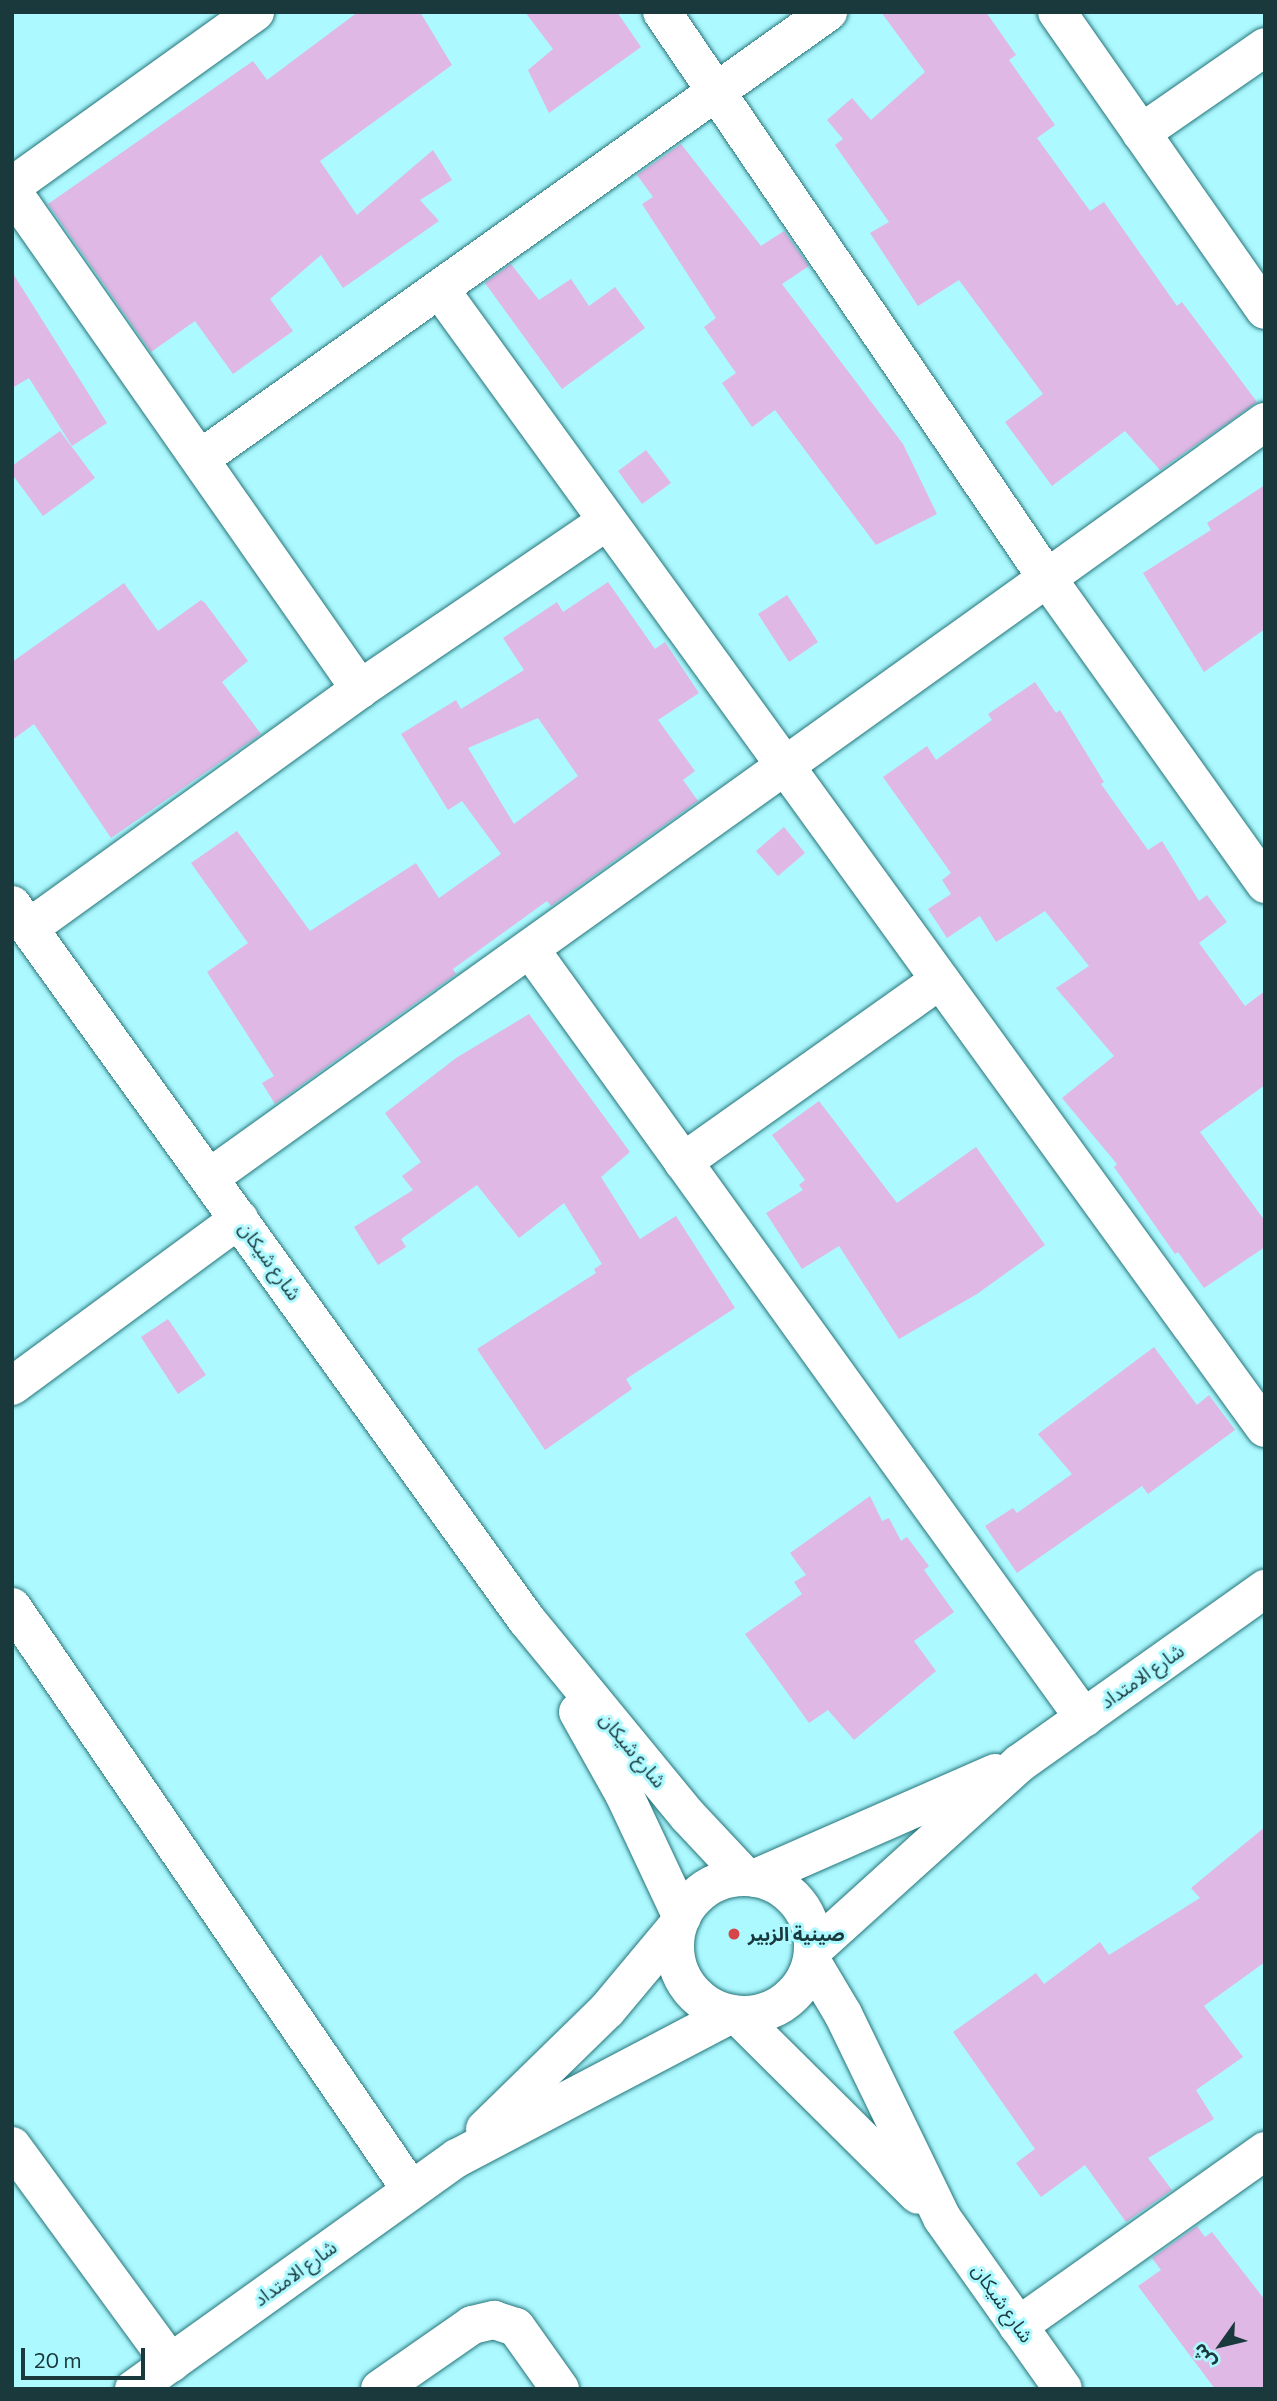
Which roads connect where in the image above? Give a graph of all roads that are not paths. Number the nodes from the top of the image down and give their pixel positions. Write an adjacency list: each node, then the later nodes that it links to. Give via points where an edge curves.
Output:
1 (663, 12): 6 (street)
2 (828, 12): 6 (street)
3 (1057, 12): 7 (street)
4 (254, 13): 8 (street)
5 (1265, 47): 7 (street)
6 (718, 91): 10 (street); 15 (street)
7 (1141, 133): 11 (street)
8 (12, 186)
9 (12, 191): 13 (street)
10 (441, 291): 13 (street); 14 (street)
11 (1265, 310)
12 (1265, 422): 15 (street)
13 (200, 459): 16 (street)
14 (606, 522): 16 (street); 17 (street)
15 (1047, 578): 17 (street); 18 (street)
16 (360, 689): 19 (street)
17 (785, 766): 20 (street); 21 (street)
18 (1265, 884)
19 (21, 917): 23 (street, شارع شيكان)
20 (530, 949): 22 (street); 23 (street)
21 (940, 980): 22 (street); 26 (street)
22 (683, 1162): 30 (street)
23 (209, 1178): 24 (street, شارع شيكان)
24 (239, 1219): 25 (street); 29 (street, شارع شيكان)
25 (12, 1386)
26 (1265, 1428)
27 (1265, 1589): 30 (street, شارع الامتداد)
28 (12, 1607): 39 (street)
29 (526, 1619): 32 (street, شارع شيكان, via 688,1816); 33 (street, شارع شيكان, via 624,1794)
30 (1084, 1718): 31 (street, شارع الامتداد)
31 (1020, 1763): 32 (street, شارع الامتداد); 34 (street, شارع الامتداد)
32 (751, 1877): 33 (street, via 708,1887); 34 (street, via 792,1896 811,1930)
33 (680, 1921): 35 (street, via 676,1954 685,1982 712,2008); 38 (street, شارع الامتداد, via 607,2010)
34 (813, 1956): 35 (street, via 793,1996 777,2008); 40 (street, شارع شيكان)
35 (734, 2015): 38 (street, شارع الامتداد); 40 (street, شارع شيكان)
36 (12, 2146): 42 (street)
37 (1265, 2151): 41 (street)
38 (457, 2158): 39 (street, شارع الامتداد)
39 (411, 2190): 42 (street, شارع الامتداد)
40 (942, 2218): 41 (street, شارع شيكان)
41 (1018, 2326): 46 (street, شارع شيكان)
42 (171, 2364): 43 (street, شارع الامتداد)
43 (134, 2389)
44 (380, 2389): 45 (street, via 472,2325 494,2320 516,2327)
45 (560, 2389)
46 (1063, 2389)

